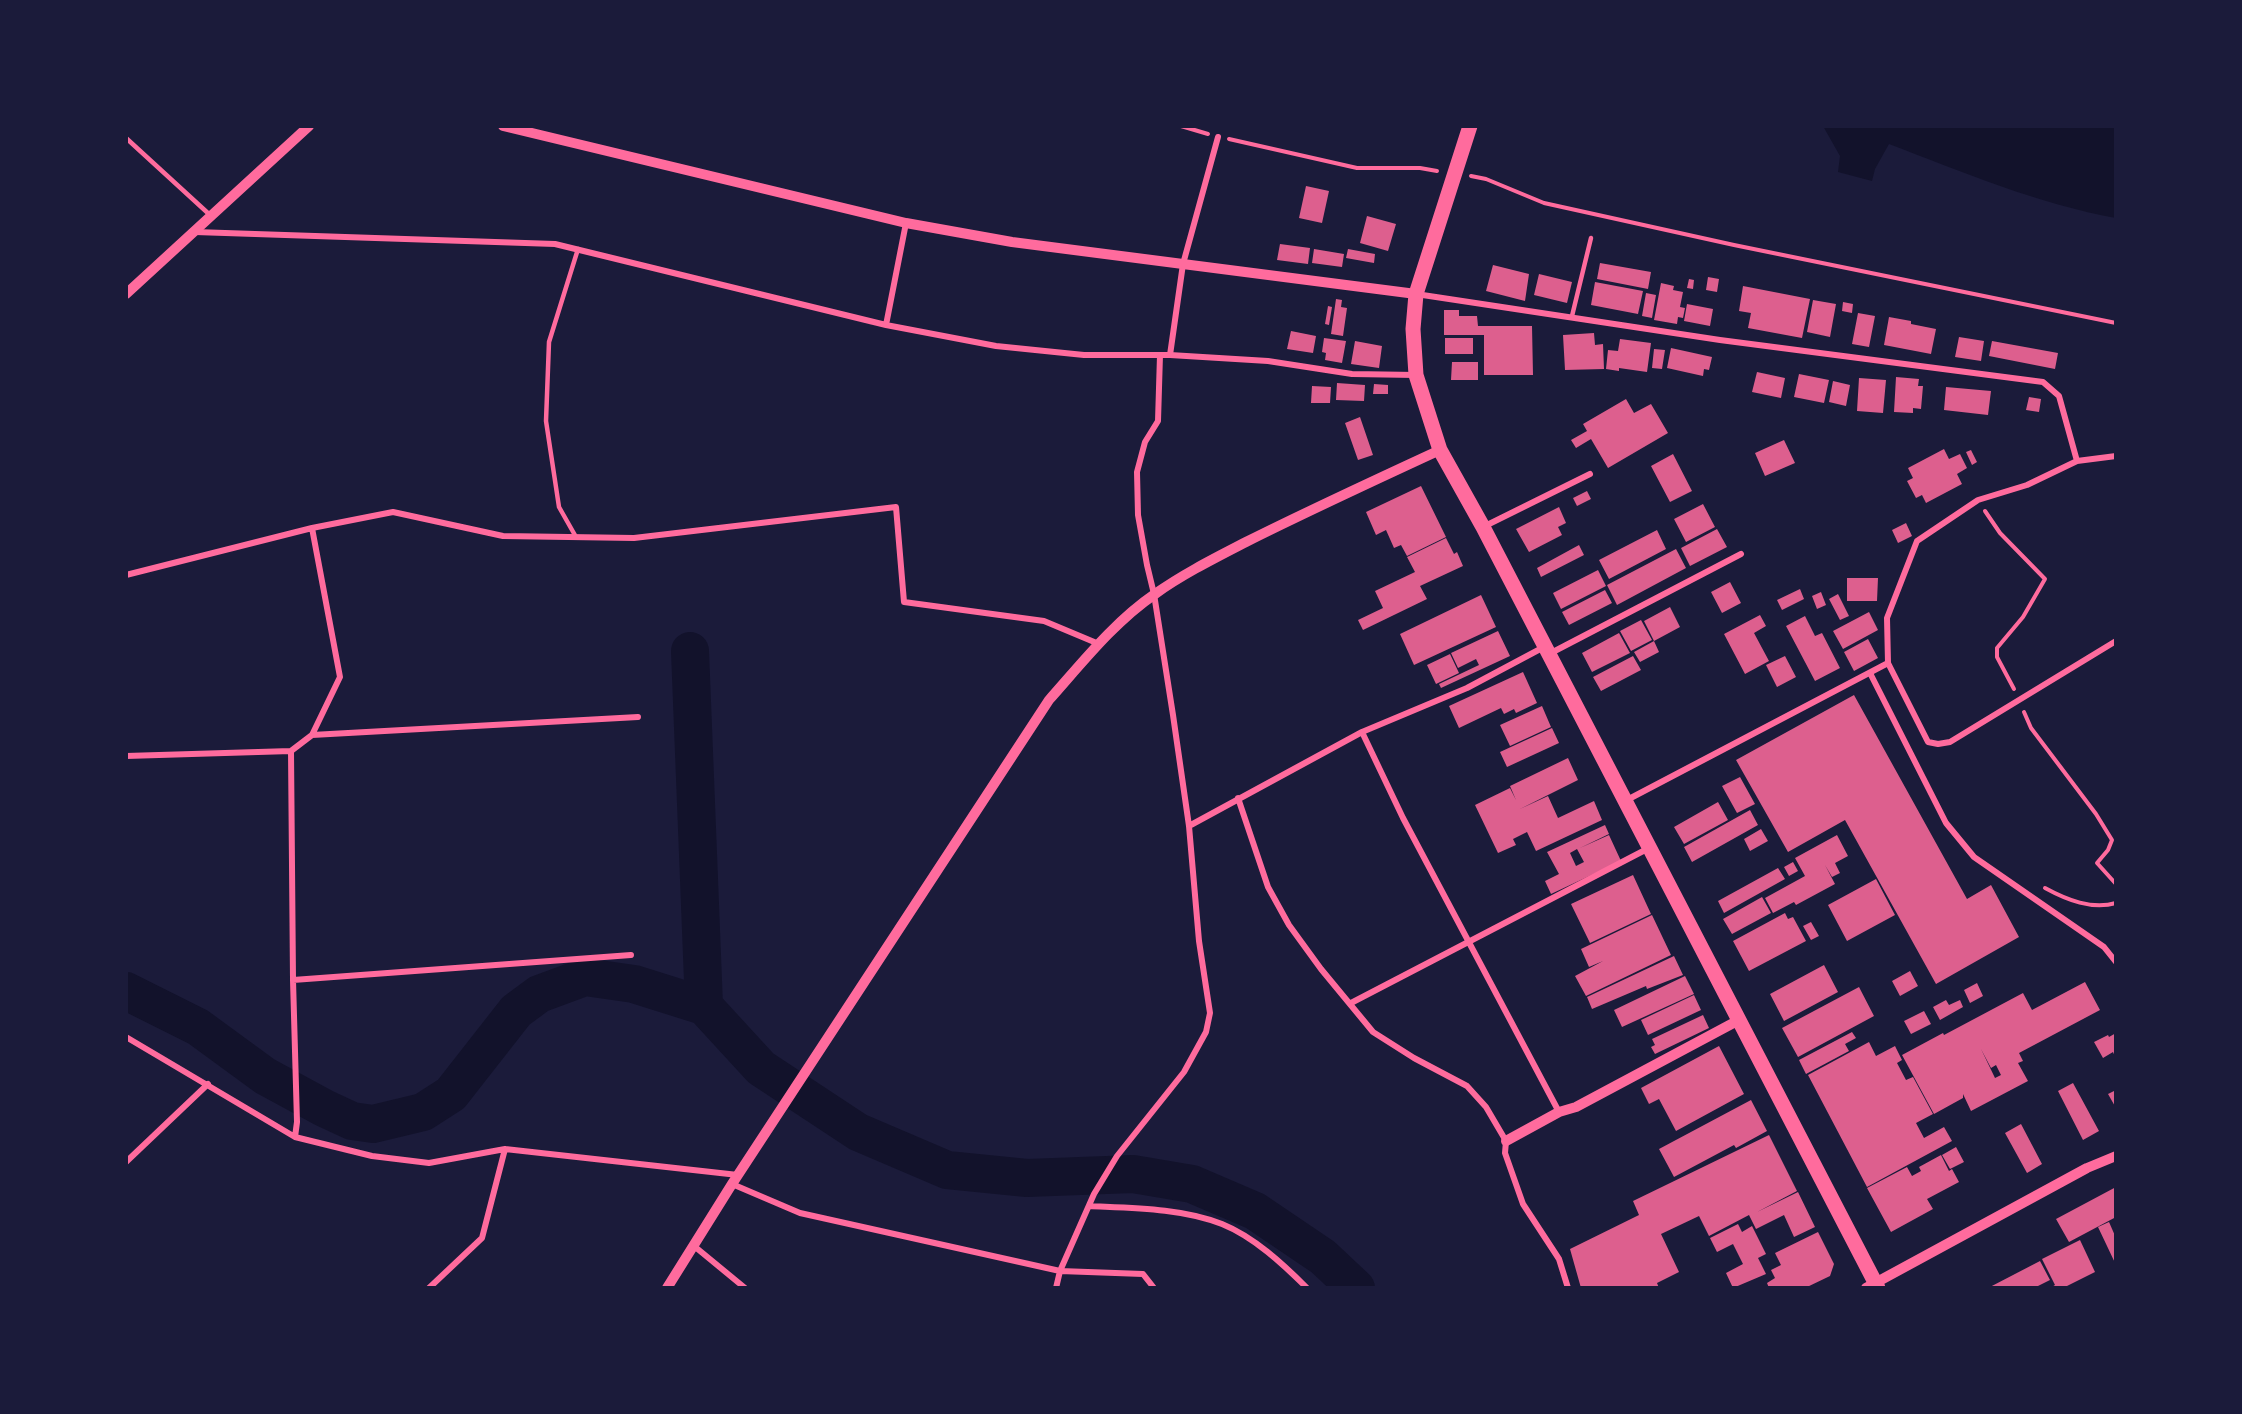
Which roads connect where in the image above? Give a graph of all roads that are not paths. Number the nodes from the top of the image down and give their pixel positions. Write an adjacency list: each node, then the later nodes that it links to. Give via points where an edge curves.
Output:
1 (309, 126): 6 (street)
2 (503, 126): 7 (street)
3 (1470, 126): 15 (highway)
4 (1218, 137): 11 (street)
5 (126, 138): 6 (lane)
6 (210, 215): 8 (street)
7 (906, 223): 11 (street, via 1012,242); 17 (street)
8 (192, 232): 10 (street, via 555,244); 13 (street)
9 (1591, 238): 16 (lane)
10 (578, 249): 17 (street); 27 (lane, via 549,342 546,421 559,507)
11 (1183, 264): 15 (street); 19 (street)
12 (126, 280): 13 (lane)
13 (137, 285): 14 (street)
14 (126, 294)
15 (1416, 294): 16 (street); 20 (highway)
16 (1572, 316): 23 (street, via 1720,340 2043,382 2059,396)
17 (886, 325): 18 (street, via 996,346 1084,355)
18 (1160, 355): 19 (street); 30 (street, via 1158,421 1145,442 1137,472 1138,515)
19 (1170, 355): 20 (street, via 1268,361 1352,374)
20 (1416, 375): 21 (highway)
21 (1440, 450): 25 (highway); 30 (street, via 1300,515)
22 (2116, 456): 23 (street)
23 (2077, 461): 34 (street, via 2027,485 1978,500 1917,541 1887,618)
24 (1590, 474): 25 (street)
25 (1483, 527): 33 (highway)
26 (312, 528): 27 (street, via 393,512 503,536); 29 (street); 38 (street, via 340,677)
27 (576, 537): 32 (street, via 634,538 896,507 904,602 1044,621)
28 (1741, 554): 33 (street)
29 (126, 575)
30 (1154, 594): 32 (street); 43 (street)
31 (2116, 641): 34 (street, via 1950,742 1938,744 1928,742 1920,731)
32 (1099, 644): 59 (street, via 1049,700)
33 (1546, 650): 37 (street); 42 (highway)
34 (1888, 663): 35 (street)
35 (1870, 672): 42 (street); 47 (street, via 1946,823 1967,849 2104,947)
36 (639, 717): 38 (street)
37 (1362, 732): 41 (street); 45 (street, via 1403,818)
38 (312, 735): 39 (street)
39 (291, 751): 40 (street); 48 (street)
40 (126, 756)
41 (1238, 798): 43 (street); 49 (street, via 1268,887 1288,925)
42 (1624, 801): 44 (highway)
43 (1189, 826): 60 (street, via 1210,1013 1206,1032 1184,1072 1117,1156)
44 (1650, 848): 45 (street); 50 (highway)
45 (1471, 942): 49 (street); 53 (street)
46 (631, 955): 48 (street)
47 (2116, 963)
48 (293, 980): 54 (street)
49 (1351, 1003): 55 (street, via 1373,1032 1467,1086 1486,1107)
50 (1739, 1020): 53 (street); 63 (highway)
51 (126, 1037): 52 (street)
52 (208, 1084): 54 (street); 58 (street)
53 (1559, 1112): 55 (street)
54 (295, 1137): 56 (street, via 372,1156 429,1163)
55 (1506, 1141): 70 (street, via 1505,1153 1523,1204 1559,1260)
56 (505, 1149): 59 (street); 64 (street, via 482,1238)
57 (2116, 1156): 63 (street, via 2087,1168)
58 (126, 1162)
59 (736, 1180): 61 (street); 62 (street, via 800,1212)
60 (1089, 1206): 62 (street); 69 (street, via 1182,1214 1221,1224 1245,1236)
61 (694, 1246): 65 (street); 66 (street)
62 (1060, 1271): 67 (street); 68 (street, via 1143,1274)
63 (1873, 1286)
64 (429, 1288)
65 (667, 1288)
66 (745, 1288)
67 (1056, 1288)
68 (1154, 1288)
69 (1306, 1288)
70 (1568, 1288)

